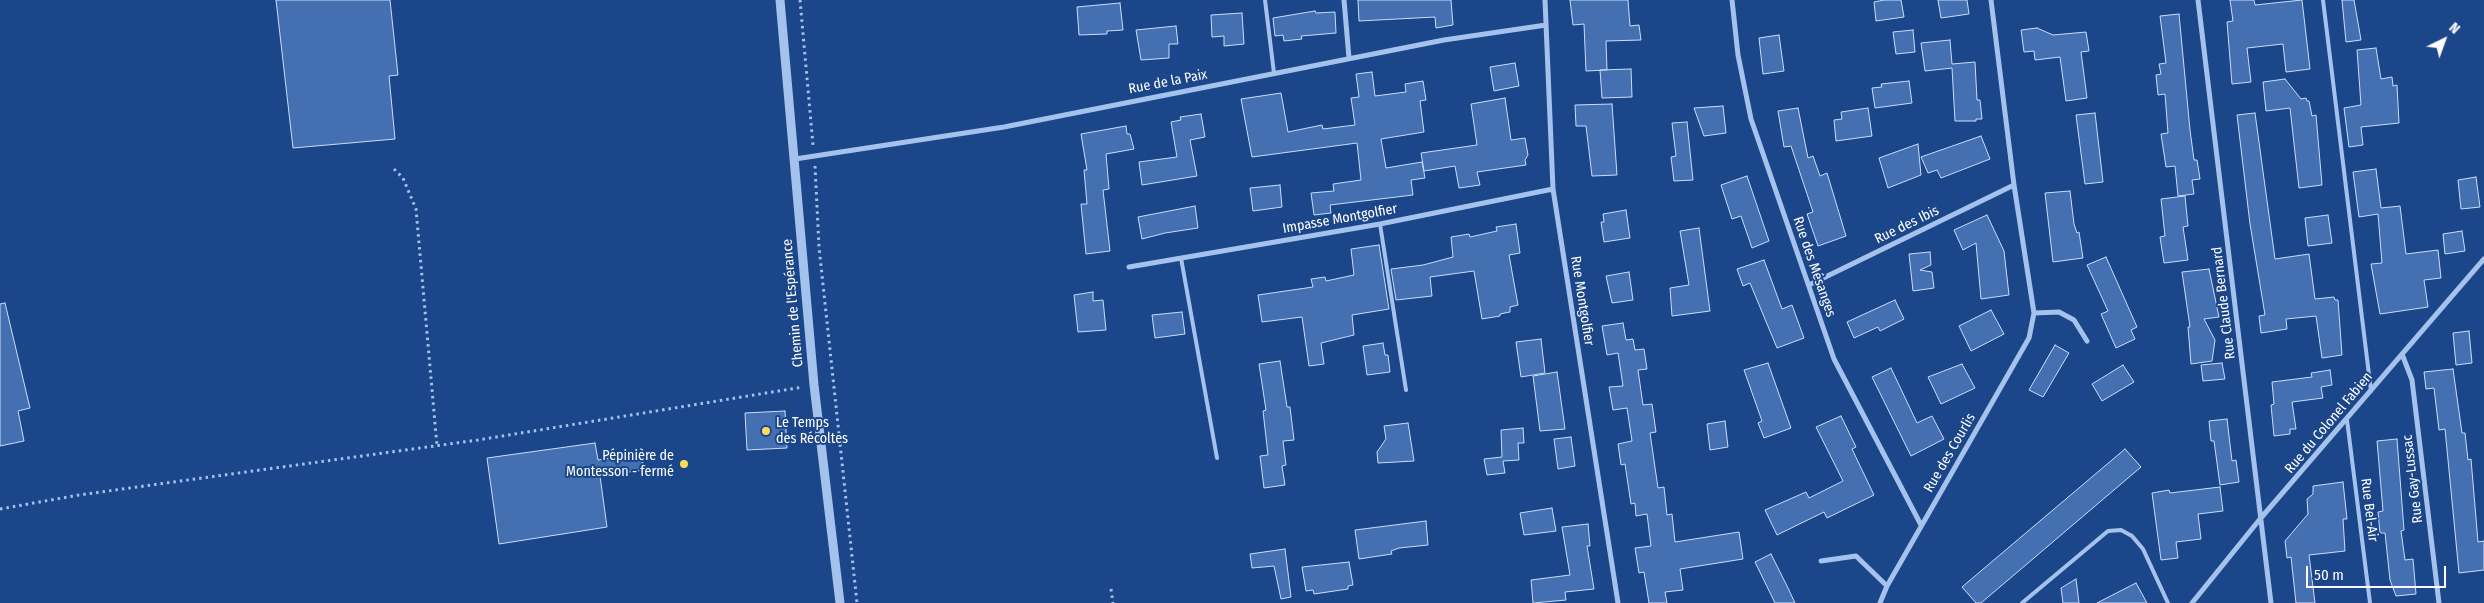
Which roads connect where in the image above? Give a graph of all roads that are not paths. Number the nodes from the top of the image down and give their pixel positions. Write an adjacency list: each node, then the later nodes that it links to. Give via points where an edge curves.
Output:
1 (780, 0): 12 (street, Chemin de l'Espérance)
2 (1265, 0): 11 (lane)
3 (1344, 0): 10 (street)
4 (1546, 0): 9 (street, Rue Montgolfier)
5 (1732, 0): 19 (street, Rue des Mésanges, via 1738,55 1751,118)
6 (1991, 0): 13 (street, Rue des Courlis)
7 (2198, 0): 27 (street, Rue Claude Bernard)
8 (2323, 0): 24 (lane)
9 (1546, 25): 10 (street, Rue de la Paix); 14 (street, Rue Montgolfier)
10 (1349, 58): 11 (street, Rue de la Paix)
11 (1274, 73): 12 (street, Rue de la Paix, via 1004,127)
12 (795, 159): 31 (street, Chemin de l'Espérance, via 814,385)
13 (2014, 185): 19 (street, Rue des Ibis); 20 (street, Rue des Courlis)
14 (1553, 188): 15 (street, Impasse Montgolfier); 32 (street, Rue Montgolfier)
15 (1380, 224): 16 (street, Impasse Montgolfier); 23 (lane)
16 (1181, 258): 18 (street, Impasse Montgolfier); 26 (lane)
17 (2484, 259): 22 (street, Rue du Colonel Fabien)
18 (1129, 267)
19 (1809, 285): 28 (street, Rue des Mésanges, via 1834,359)
20 (2034, 313): 21 (street, via 2059,312 2074,320); 28 (street, Rue des Courlis, via 2029,338)
21 (2087, 341)
22 (2402, 354): 24 (street, Rue du Colonel Fabien); 39 (street, Rue Gay-Lussac, via 2412,380)
23 (1406, 390)
24 (2371, 391): 25 (street, Rue du Colonel Fabien)
25 (2347, 420): 27 (street, Rue du Colonel Fabien); 38 (lane, Rue Bel-Air)
26 (1217, 458)
27 (2260, 519): 36 (street, Rue du Colonel Fabien); 37 (street, Rue Claude Bernard)
28 (1921, 526): 30 (street, Rue des Courlis)
29 (1821, 561): 30 (street, via 1856,556)
30 (1887, 586): 33 (street, Rue des Courlis)
31 (840, 603)
32 (1618, 603)
33 (1880, 603)
34 (2022, 603): 35 (lane, via 2108,531 2121,530 2132,536 2143,549)
35 (2168, 603)
36 (2192, 603)
37 (2271, 603)
38 (2370, 603)
39 (2439, 603)

